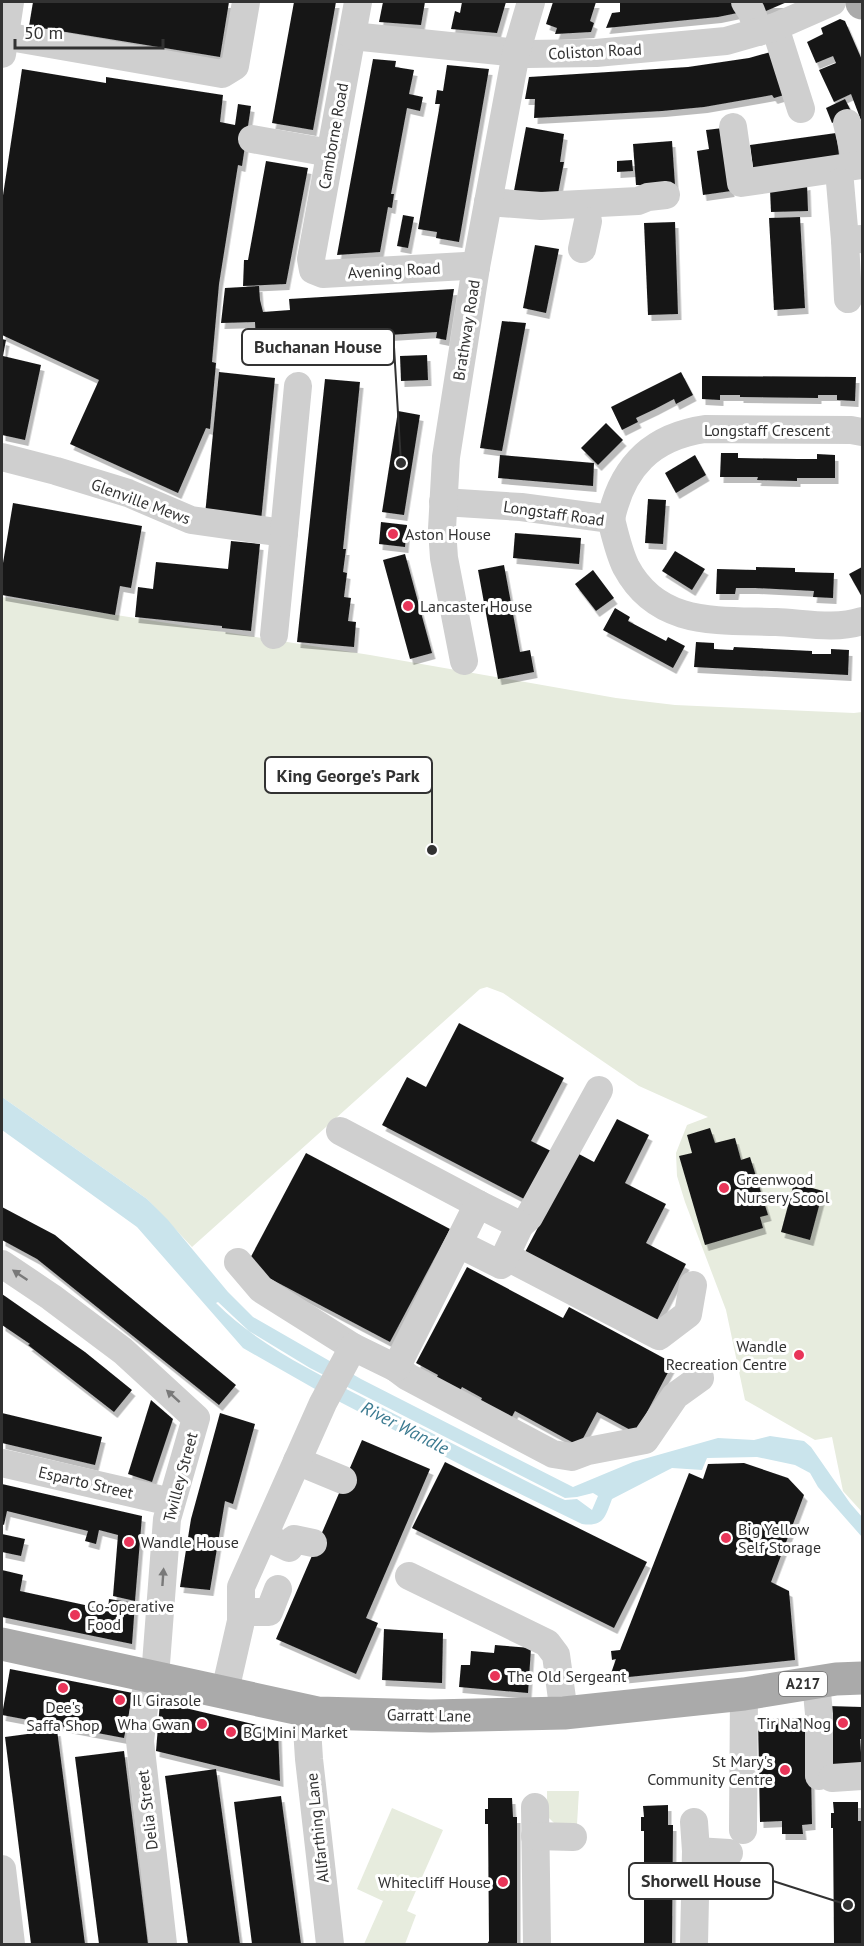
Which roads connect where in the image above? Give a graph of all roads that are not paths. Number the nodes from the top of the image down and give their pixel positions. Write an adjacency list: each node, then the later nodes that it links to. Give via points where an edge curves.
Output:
1 (10, 2): 9 (street)
2 (246, 2): 9 (street, via 235,66 222,74)
3 (358, 2): 8 (street, Camborne Road)
4 (531, 2): 10 (street, Brathway Road)
5 (745, 2): 7 (street)
6 (832, 2): 7 (street, Coliston Road)
7 (767, 29): 10 (street, Coliston Road, via 726,41 596,53); 11 (street)
8 (352, 36): 10 (street, Coliston Road); 15 (street, Camborne Road)
9 (3, 45)
10 (516, 53): 18 (street, Brathway Road)
11 (801, 109)
12 (847, 123): 16 (street)
13 (733, 127): 16 (street, via 741,183)
14 (252, 139): 15 (street)
15 (330, 153): 24 (street, Camborne Road, via 311,259)
16 (853, 171): 21 (street)
17 (666, 195): 18 (street, via 638,201)
18 (486, 212): 20 (street); 23 (street, Brathway Road)
19 (623, 217): 20 (street)
20 (588, 221): 22 (street)
21 (854, 240): 25 (street)
22 (582, 249)
23 (476, 267): 24 (street, Avening Road, via 323,274); 29 (street, Brathway Road, via 446,457)
24 (313, 270)
25 (848, 299)
26 (298, 386): 31 (street)
27 (862, 432): 30 (street, Longstaff Crescent, via 683,432 665,439 634,465 615,498)
28 (2, 457): 31 (street, Glenville Mews, via 128,493 191,520)
29 (443, 502): 30 (street, Longstaff Road); 34 (street, Brathway Road, via 444,558)
30 (611, 519): 32 (street, Longstaff Road, via 625,565 636,583 670,609 697,619 829,624)
31 (284, 533): 33 (street)
32 (862, 621)
33 (274, 635)
34 (464, 661)
35 (599, 1090): 38 (street, via 529,1217)
36 (340, 1131): 37 (street)
37 (478, 1204): 38 (street); 39 (street)
38 (520, 1225): 40 (street)
39 (459, 1245): 40 (street, via 501,1265); 45 (street)
40 (505, 1256): 43 (street, via 659,1336 688,1314)
41 (238, 1262): 44 (street, via 261,1289)
42 (2, 1264): 50 (street, Twilley Street, one-way to 42, via 196,1422 194,1414 123,1351)
43 (693, 1284)
44 (348, 1356): 45 (street); 47 (street)
45 (396, 1368): 46 (street, via 553,1454 572,1457 588,1450 645,1440 675,1396)
46 (700, 1378)
47 (297, 1461): 49 (street); 51 (street)
48 (2, 1462): 50 (street, Esparto Street)
49 (343, 1480)
50 (171, 1502): 57 (street, Twilley Street, one-way to 50)
51 (264, 1536): 52 (street, via 289,1548 294,1539); 55 (street, via 241,1587)
52 (313, 1543)
53 (409, 1576): 63 (street, via 547,1642 556,1655)
54 (278, 1589): 55 (street, via 269,1612)
55 (241, 1612): 60 (street)
56 (2, 1644): 57 (main road, Garratt Lane / A217)
57 (151, 1676): 60 (main road, Garratt Lane / A217); 72 (street, Delia Street, via 140,1741)
58 (862, 1678): 59 (main road, Garratt Lane / A217)
59 (816, 1682): 61 (main road, Garratt Lane / A217); 64 (street, via 825,1777)
60 (225, 1691): 62 (main road, Garratt Lane / A217)
61 (744, 1694): 63 (main road, Garratt Lane / A217); 69 (street, via 736,1842)
62 (309, 1712): 63 (main road, Garratt Lane / A217, via 431,1716); 73 (street, Allfarthing Lane, via 309,1760)
63 (564, 1713)
64 (862, 1776)
65 (535, 1807): 67 (street)
66 (694, 1822): 69 (street)
67 (535, 1836): 68 (street); 74 (street)
68 (573, 1837)
69 (696, 1851): 75 (street)
70 (2, 1869): 71 (street)
71 (11, 1944)
72 (163, 1944)
73 (330, 1944)
74 (537, 1944)
75 (694, 1944)

